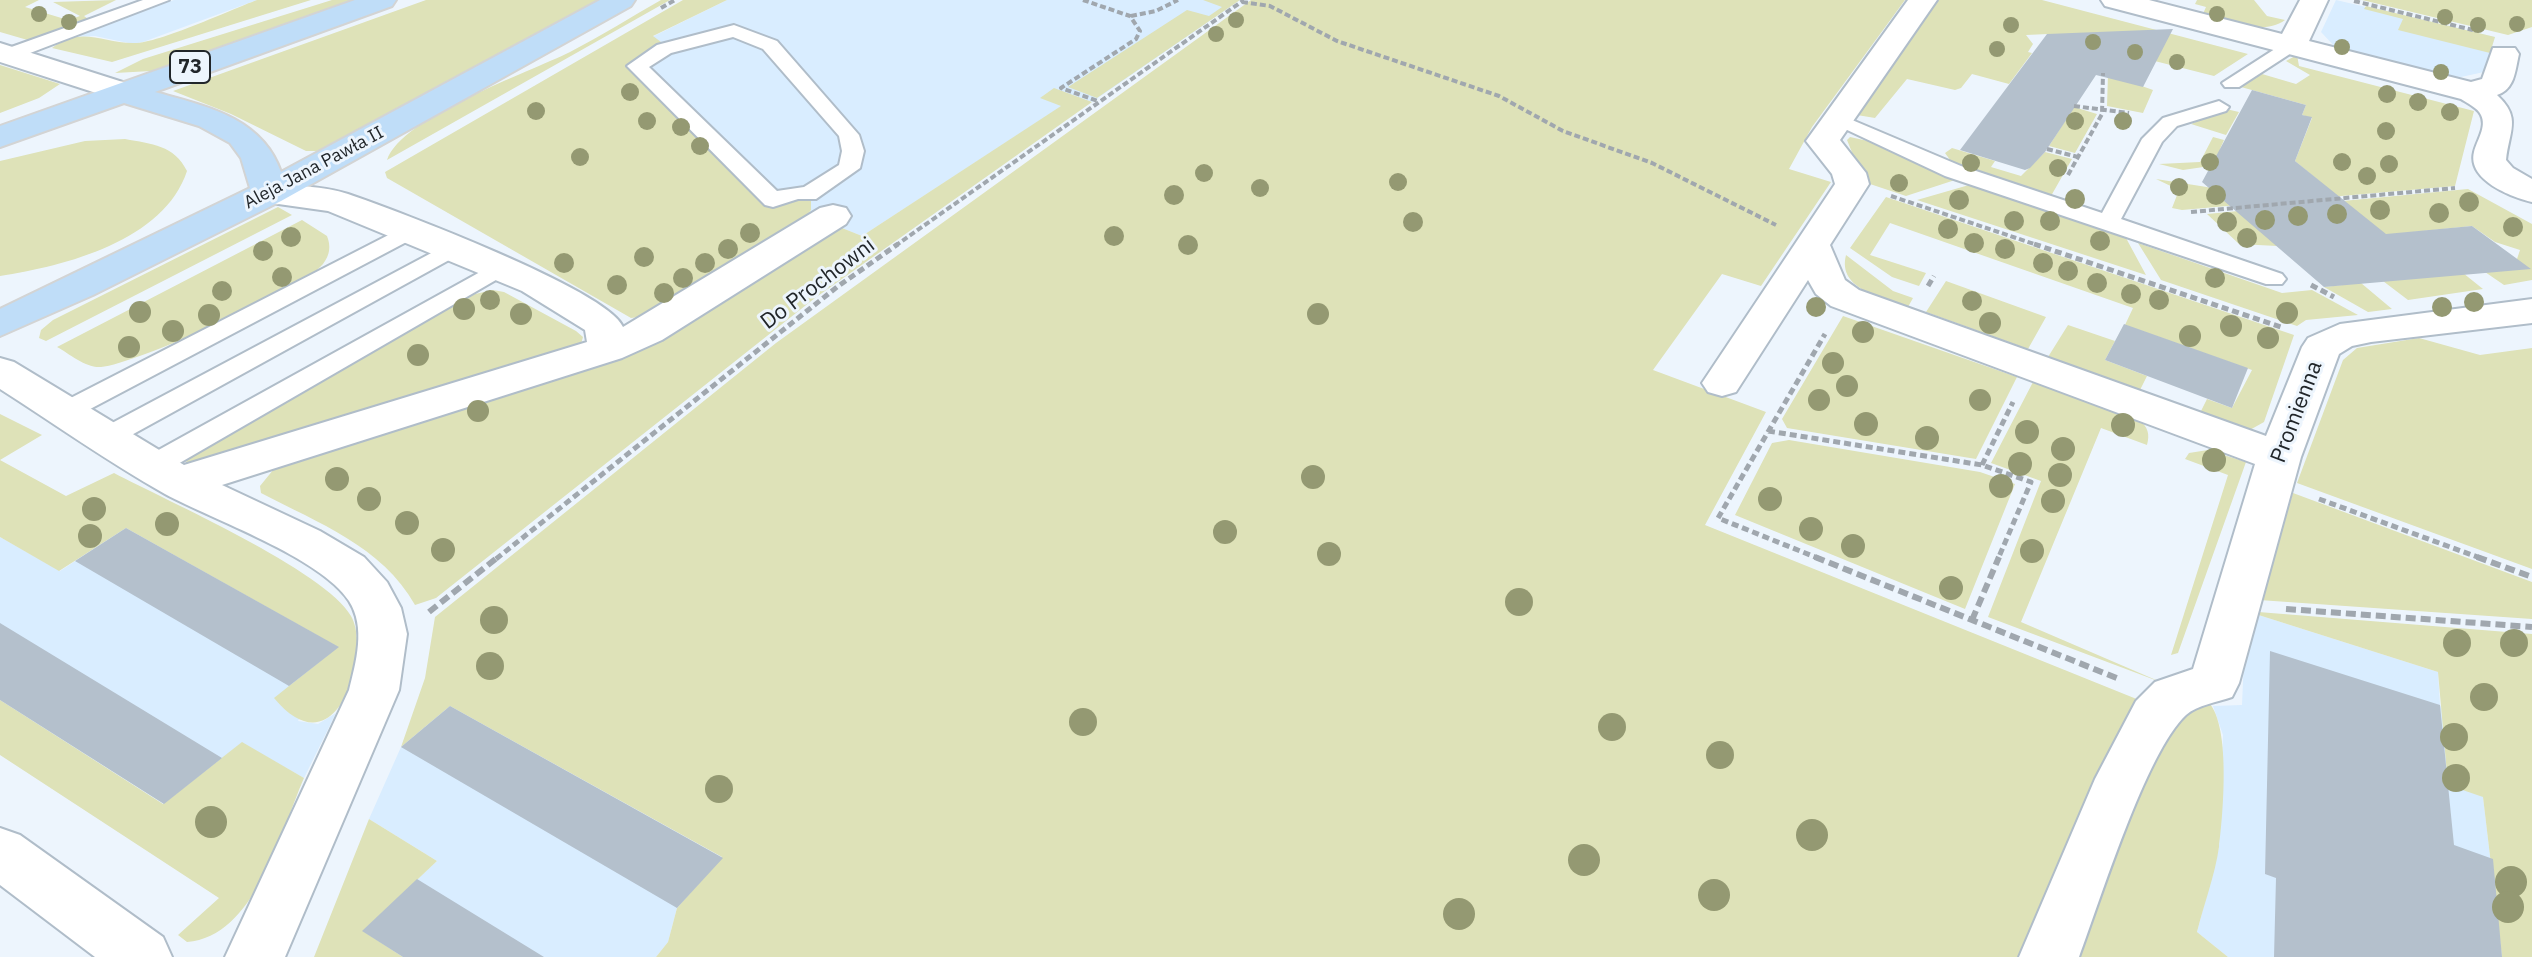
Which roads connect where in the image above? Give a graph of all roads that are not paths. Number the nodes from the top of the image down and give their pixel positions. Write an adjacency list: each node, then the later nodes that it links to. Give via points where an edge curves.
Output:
1 (160, 0): 8 (lane)
2 (382, 0): 11 (main road, 73)
3 (621, 0): 16 (main road, Aleja Jana Pawła II)
4 (1923, 0): 14 (street)
5 (2115, 0): 7 (street)
6 (2314, 0): 7 (street)
7 (2292, 44): 10 (lane); 12 (street)
8 (5, 53): 11 (street)
9 (2504, 54): 12 (street, via 2496,85)
10 (2232, 83)
11 (121, 92): 15 (main road, 73); 18 (main road, via 202,117 251,144)
12 (2472, 92): 17 (street, via 2495,109 2501,122 2490,161 2493,169)
13 (2219, 107): 22 (lane, via 2170,122 2153,139)
14 (1838, 121): 22 (lane, via 1953,171); 24 (street, via 1823,141 1852,184)
15 (0, 137)
16 (347, 151): 18 (main road, Aleja Jana Pawła II); 20 (street, via 326,171 325,185)
17 (2532, 192)
18 (269, 194): 20 (street); 29 (main road, Aleja Jana Pawła II, via 115,273)
19 (773, 200): 19 (lane, via 808,194 849,168 853,151 849,135 770,45 734,31 664,49 637,66)
20 (335, 201): 23 (street)
21 (833, 216): 30 (street, via 648,331)
22 (2108, 222): 27 (lane)
23 (406, 233): 25 (street); 33 (lane)
24 (1813, 247): 32 (street); 35 (street, via 1829,286 1845,298 2030,366)
25 (452, 249): 26 (street); 34 (lane)
26 (500, 268): 30 (street, via 603,324); 36 (lane)
27 (2274, 279)
28 (2532, 311): 35 (street, Promienna, via 2340,336 2322,347)
29 (0, 324)
30 (608, 349): 36 (street)
31 (0, 371): 33 (street)
32 (1722, 383)
33 (66, 411): 34 (street)
34 (107, 437): 36 (street)
35 (2276, 469): 40 (street, Promienna, via 2234,605 2191,691 2159,710 2118,790)
36 (167, 474): 39 (street, via 326,557 359,580 384,628 374,690)
37 (0, 853): 38 (street)
38 (142, 957)
39 (255, 957)
40 (2049, 957)

